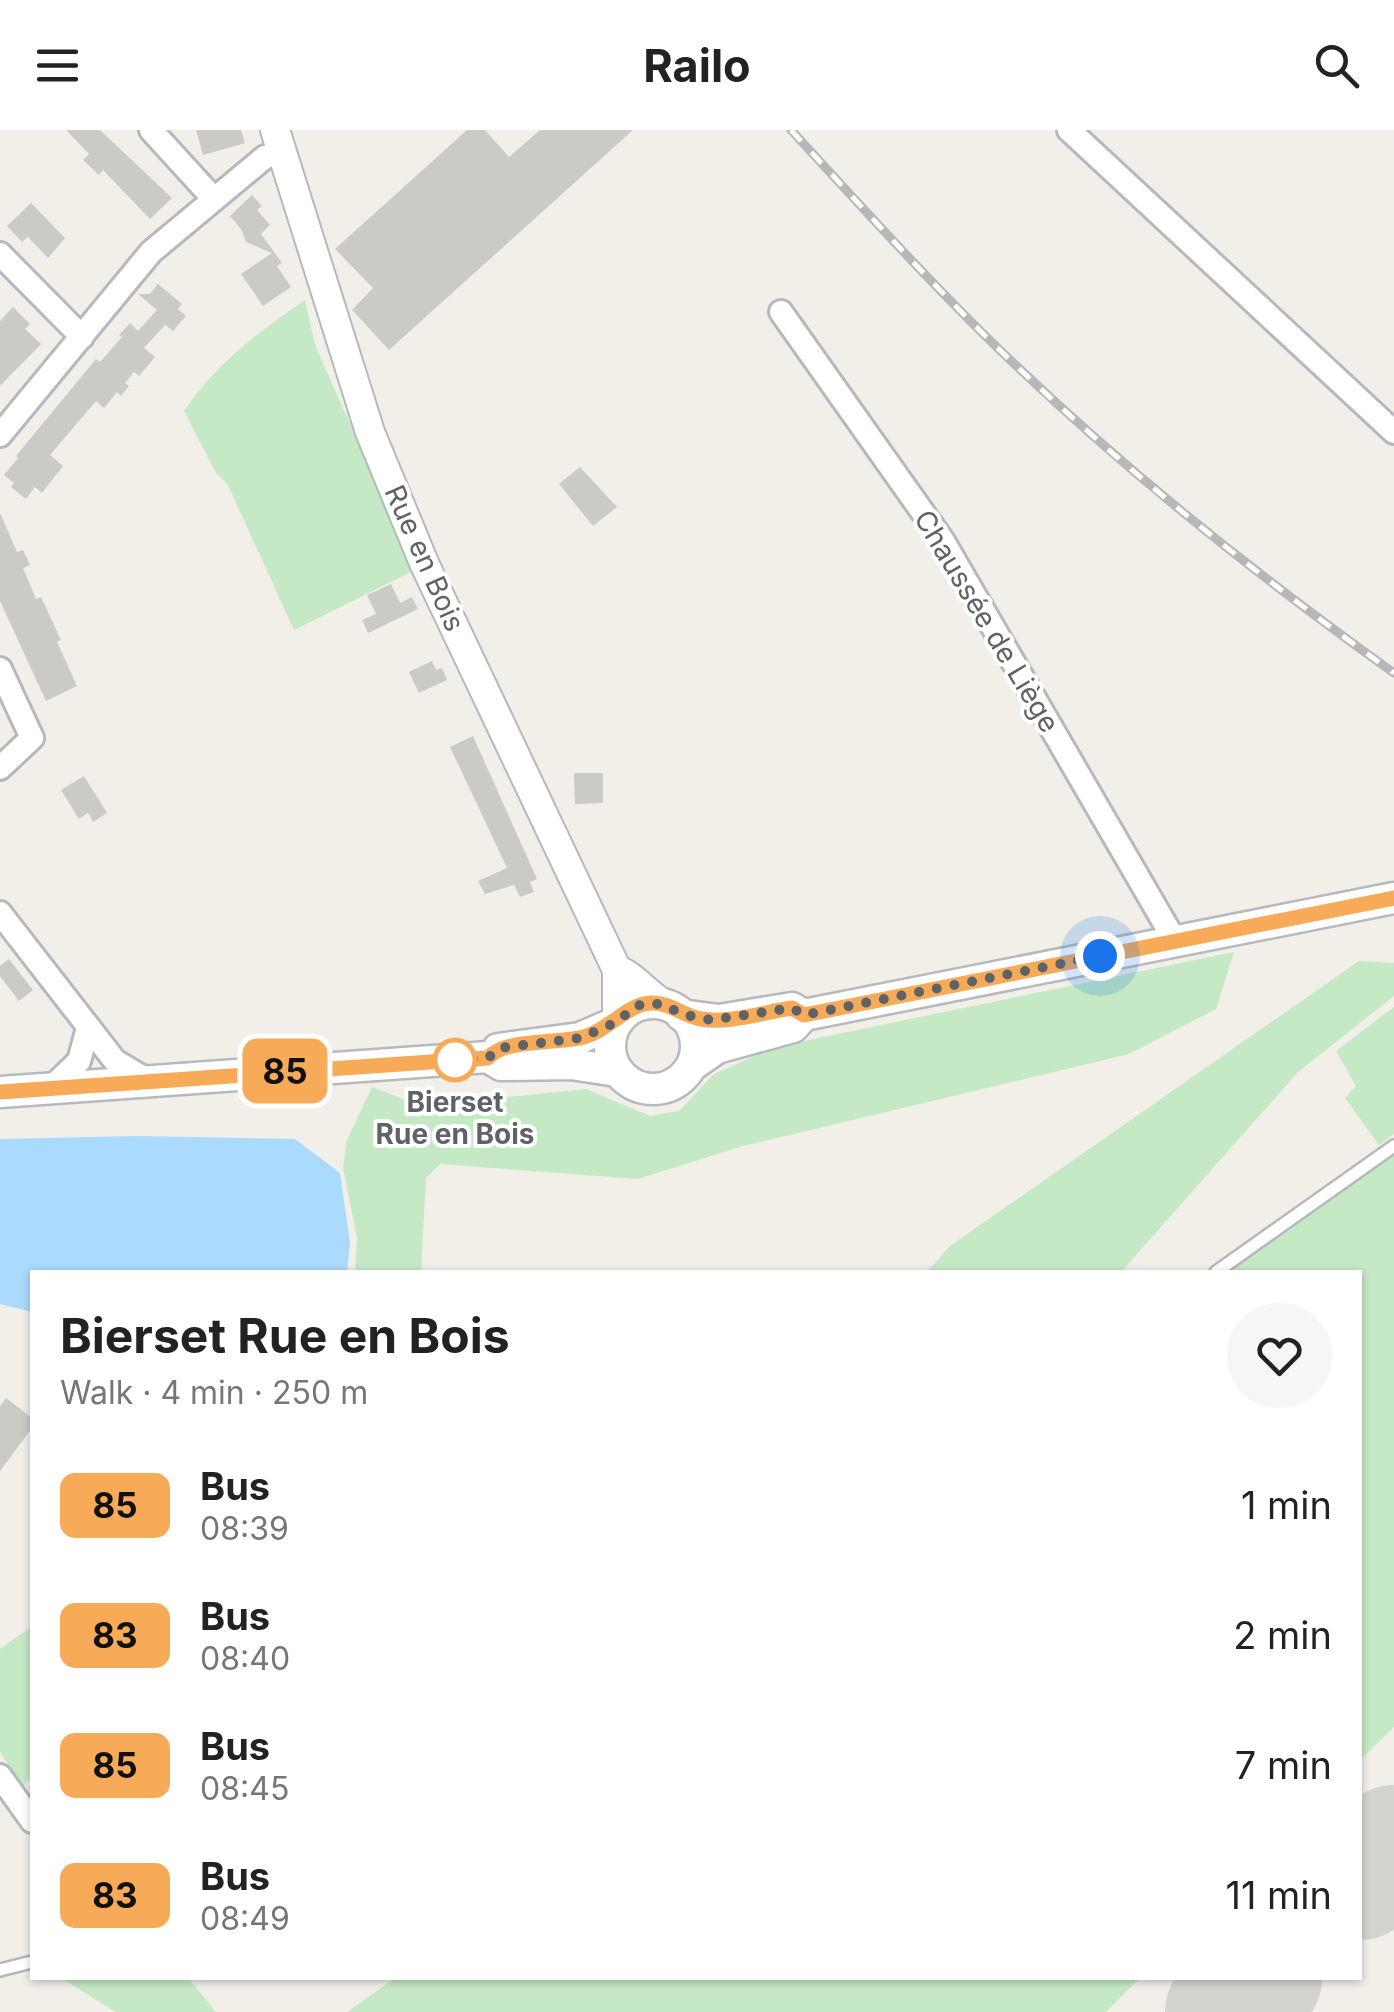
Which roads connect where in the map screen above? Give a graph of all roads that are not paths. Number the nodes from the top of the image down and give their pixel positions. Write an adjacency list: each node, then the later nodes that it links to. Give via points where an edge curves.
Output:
1 (151, 130): 4 (street)
2 (1069, 130): 8 (street)
3 (277, 141): 4 (street); 15 (street, Rue en Bois, via 370,432 424,563)
4 (213, 198): 7 (street, via 151,252)
5 (0, 254): 7 (street)
6 (781, 312): 14 (street, Chaussée de Liège, via 943,542)
7 (82, 336): 9 (street)
8 (1394, 432)
9 (0, 435)
10 (0, 669): 11 (street, via 32,738)
11 (0, 768)
12 (1394, 898): 14 (main road)
13 (0, 914): 19 (street)
14 (1174, 941): 17 (main road)
15 (617, 970): 16 (street, Rue en Bois); 18 (street, Rue en Bois)
16 (673, 1010): 17 (main road, via 719,1020 792,1008); 18 (main road, via 636,1006); 21 (main road, via 695,1036)
17 (804, 1015): 21 (main road, via 793,1027 718,1048)
18 (617, 1022): 20 (main road, via 580,1038 500,1048); 22 (main road, via 609,1046)
19 (88, 1028): 23 (street, via 115,1062); 24 (street, via 80,1062)
20 (488, 1058): 22 (main road, via 500,1065); 23 (main road)
21 (692, 1066): 22 (main road, via 656,1090 627,1082)
22 (617, 1071)
23 (150, 1081): 24 (main road)
24 (51, 1088): 25 (main road)
25 (0, 1092)
26 (1394, 1146): 27 (lane)
27 (1219, 1270)
28 (0, 1776): 29 (street)
29 (30, 1818)
30 (30, 1962): 31 (lane)
31 (0, 1970)

